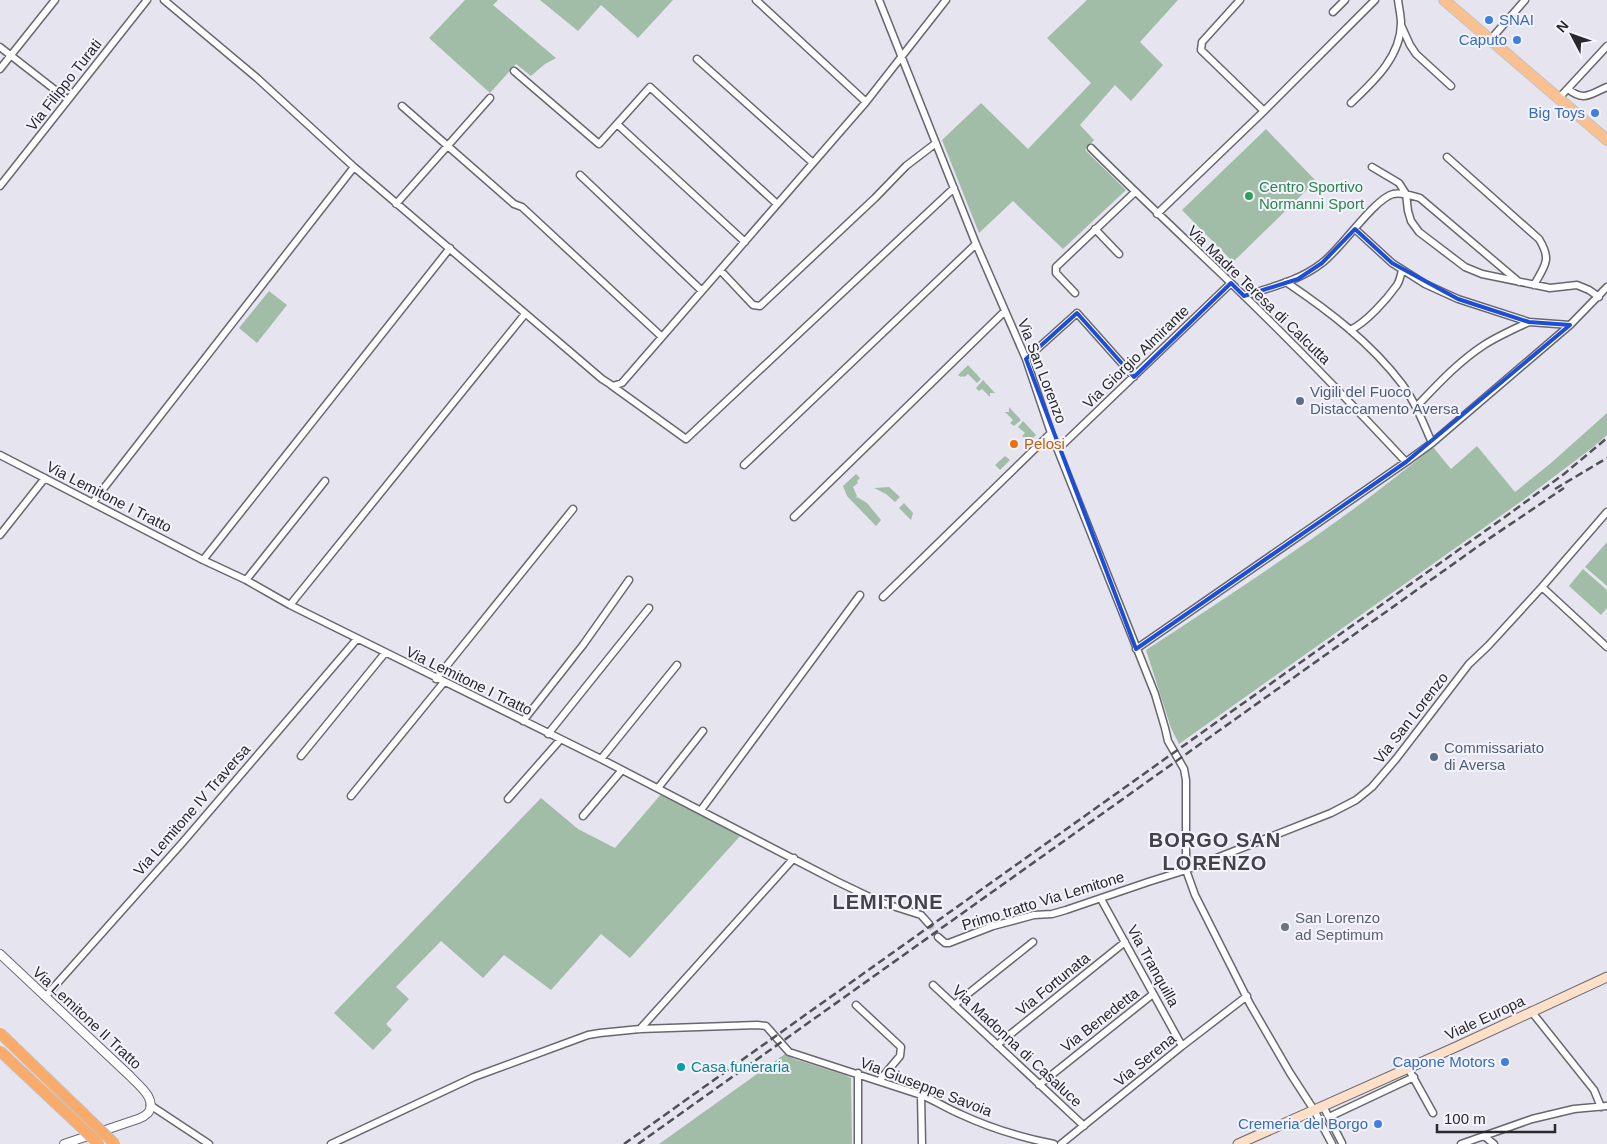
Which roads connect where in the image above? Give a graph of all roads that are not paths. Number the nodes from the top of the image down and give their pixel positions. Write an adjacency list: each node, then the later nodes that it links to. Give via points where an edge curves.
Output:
1 (55, 0): 18 (street)
2 (147, 0): 28 (street, Via Filippo Turati)
3 (164, 0): 41 (street, via 257,78)
4 (756, 0): 29 (street)
5 (879, 0): 19 (street, Via San Lorenzo)
6 (946, 0): 19 (street)
7 (1240, 0): 32 (street, via 1202,42 1201,50)
8 (1345, 0): 13 (street)
9 (1375, 0): 32 (street)
10 (1398, 0): 14 (street)
11 (1444, 0): 15 (main road)
12 (1525, 0): 15 (street)
13 (1333, 12)
14 (1401, 25): 23 (street, via 1416,54); 30 (street, via 1398,44 1390,59 1376,79)
15 (1491, 39): 27 (main road)
16 (1607, 46): 25 (street)
17 (0, 47): 18 (street)
18 (11, 55): 21 (street); 28 (street)
19 (901, 56): 29 (street); 35 (street, Via San Lorenzo)
20 (697, 59): 39 (street)
21 (0, 69)
22 (514, 71): 33 (street, via 599,144)
23 (1451, 86)
24 (1607, 87): 25 (street, via 1582,97)
25 (1568, 89): 27 (street)
26 (490, 98): 36 (street)
27 (1559, 98): 34 (main road)
28 (68, 100): 43 (street, Via Filippo Turati)
29 (866, 102): 39 (street)
30 (1350, 103)
31 (402, 106): 36 (street)
32 (1264, 111): 49 (street)
33 (617, 124): 48 (street, via 650,87); 52 (street)
34 (1607, 140)
35 (936, 143): 44 (street, Via San Lorenzo); 56 (street, via 906,166 760,306 753,305)
36 (448, 146): 47 (street); 72 (street, via 514,204 522,207)
37 (1091, 148): 45 (street, Via Madre Teresa di Calcutta)
38 (1447, 156): 61 (street, via 1538,239 1546,251 1545,263)
39 (813, 163): 48 (street)
40 (1372, 167): 46 (street, via 1400,182)
41 (354, 168): 47 (street); 85 (street)
42 (580, 175): 63 (street)
43 (0, 186)
44 (954, 188): 53 (street, Via San Lorenzo); 75 (street, via 686,440)
45 (1135, 192): 49 (street, Via Madre Teresa di Calcutta); 50 (street)
46 (1406, 194): 51 (street, via 1394,193 1385,198); 59 (street, via 1420,198); 59 (street, via 1411,221 1420,232 1465,266 1482,274)
47 (396, 204): 54 (street)
48 (777, 204): 52 (street)
49 (1157, 214): 60 (street, Via Madre Teresa di Calcutta)
50 (1095, 229): 55 (street); 64 (street, via 1056,267 1056,273)
51 (1355, 229): 57 (street); 58 (street, via 1322,263)
52 (745, 242): 56 (street)
53 (976, 244): 67 (street, Via San Lorenzo); 82 (street)
54 (450, 248): 68 (street); 90 (street)
55 (1119, 254)
56 (720, 270): 63 (street)
57 (1402, 270): 69 (street, via 1458,299); 71 (street, via 1397,285 1362,322)
58 (1286, 282): 65 (street); 71 (street, via 1321,305)
59 (1519, 282): 61 (street)
60 (1231, 283): 65 (street, Via Madre Teresa di Calcutta); 74 (street, Via Giorgio Almirante)
61 (1534, 285): 66 (street, via 1550,288 1577,285)
62 (1607, 287): 66 (street)
63 (702, 291): 72 (street)
64 (1075, 293)
65 (1244, 296): 81 (street, Via Madre Teresa di Calcutta, via 1344,394)
66 (1599, 296): 70 (street)
67 (1005, 311): 73 (street, Via San Lorenzo); 88 (street)
68 (525, 314): 75 (street); 96 (street)
69 (1529, 322): 70 (street); 76 (street, via 1478,349)
70 (1570, 325): 78 (street)
71 (1350, 330): 76 (street, via 1402,384)
72 (662, 337): 75 (street, via 622,384 613,386)
73 (1026, 359): 74 (street, via 1077,313); 77 (street, Via San Lorenzo)
74 (1134, 377): 79 (street, Via Giorgio Almirante)
75 (602, 379)
76 (1416, 407): 78 (street)
77 (1052, 433): 79 (street, Via San Lorenzo); 95 (street)
78 (1432, 443): 81 (street)
79 (1058, 449): 100 (street, Via San Lorenzo)
80 (0, 455): 83 (street, Via Lemitone I Tratto)
81 (1406, 462): 100 (street)
82 (744, 465)
83 (45, 478): 85 (street, Via Lemitone I Tratto); 89 (street)
84 (325, 481): 91 (street)
85 (93, 502): 90 (street, Via Lemitone I Tratto)
86 (573, 509): 103 (street)
87 (1607, 512): 93 (street, Via San Lorenzo)
88 (794, 517)
89 (0, 534)
90 (203, 560): 91 (street, Via Lemitone I Tratto)
91 (246, 580): 96 (street, Via Lemitone I Tratto)
92 (629, 580): 105 (street, via 584,645)
93 (1542, 587): 99 (street); 118 (street, Via San Lorenzo, via 1469,664 1396,759 1356,800 1331,813)
94 (860, 596): 115 (street)
95 (883, 597)
96 (290, 605): 98 (street, Via Lemitone I Tratto)
97 (649, 608): 107 (street)
98 (357, 639): 101 (street, Via Lemitone I Tratto); 129 (street, Via Lemitone IV Traversa)
99 (1607, 647)
100 (1136, 649): 118 (street, Via San Lorenzo, via 1155,694 1168,741 1184,769)
101 (385, 653): 103 (street, Via Lemitone I Tratto); 109 (street)
102 (676, 665): 110 (street)
103 (436, 679): 104 (street, Via Lemitone I Tratto)
104 (444, 682): 105 (street, Via Lemitone I Tratto); 113 (street)
105 (523, 721): 107 (street, Via Lemitone I Tratto)
106 (703, 731): 112 (street)
107 (548, 734): 108 (street, Via Lemitone I Tratto)
108 (560, 740): 110 (street, Via Lemitone I Tratto); 114 (street)
109 (301, 756)
110 (601, 759): 111 (street, Via Lemitone I Tratto)
111 (622, 770): 112 (street, Via Lemitone I Tratto); 116 (street)
112 (658, 788): 115 (street, Via Lemitone I Tratto)
113 (351, 796)
114 (508, 799)
115 (701, 810): 117 (street, Via Lemitone I Tratto)
116 (583, 816)
117 (794, 858): 120 (street, Via Lemitone I Tratto, via 880,902 920,915); 133 (street)
118 (1186, 870): 119 (street, Primo tratto Via Lemitone); 128 (street, Via San Lorenzo, via 1195,896)
119 (1101, 899): 121 (street, Primo tratto Via Lemitone, via 1052,914 1034,915 993,926 949,943); 123 (street, Via Tranquilla)
120 (929, 924)
121 (938, 937)
122 (1033, 942): 131 (street)
123 (1125, 942): 127 (street, Via Tranquilla); 135 (street, Via Fortunata)
124 (0, 954): 129 (street, Via Lemitone II Tratto)
125 (1607, 977): 132 (main road, Viale Europa)
126 (933, 985): 131 (street, Via Madonna di Casaluce)
127 (1153, 994): 136 (street, Via Tranquilla); 142 (street, Via Benedetta)
128 (1247, 996): 136 (street, Via Serena); 147 (street, Via San Lorenzo)
129 (45, 997): 144 (street, Via Lemitone II Tratto, via 130,1076 149,1097)
130 (856, 1005): 141 (street, via 901,1047 900,1056)
131 (954, 1005): 135 (street, Via Madonna di Casaluce)
132 (1531, 1011): 138 (main road, Viale Europa); 146 (street)
133 (640, 1029): 139 (street, Via Giuseppe Savoia, via 766,1026 789,1052); 157 (street, via 588,1035 540,1052 474,1077)
134 (0, 1033): 155 (highway, bridge)
135 (997, 1045): 142 (street, Via Madonna di Casaluce)
136 (1182, 1046): 150 (street, Via Serena)
137 (0, 1051): 154 (highway, bridge)
138 (1408, 1068): 140 (street); 145 (main road, Viale Europa)
139 (858, 1074): 141 (street, Via Giuseppe Savoia); 158 (street)
140 (1414, 1077): 148 (street); 149 (street)
141 (879, 1081): 143 (street, Via Giuseppe Savoia)
142 (1039, 1085): 150 (street, Via Madonna di Casaluce)
143 (921, 1095): 159 (street); 160 (street, Via Giuseppe Savoia, via 996,1128)
144 (150, 1105): 153 (street, via 148,1113 138,1119); 156 (street)
145 (1323, 1106): 147 (main road, Viale Europa); 149 (street)
146 (1604, 1106): 151 (street, via 1532,1119)
147 (1314, 1110): 162 (main road, Viale Europa); 163 (street, Via San Lorenzo)
148 (1433, 1114)
149 (1328, 1117): 152 (street)
150 (1084, 1126): 161 (street, Via Serena)
151 (1484, 1136): 164 (street); 165 (street)
152 (1342, 1143)
153 (64, 1144)
154 (99, 1144)
155 (115, 1144)
156 (209, 1144)
157 (331, 1144)
158 (858, 1144)
159 (922, 1144)
160 (1054, 1144)
161 (1060, 1144)
162 (1238, 1144)
163 (1332, 1144)
164 (1461, 1144)
165 (1494, 1144)

